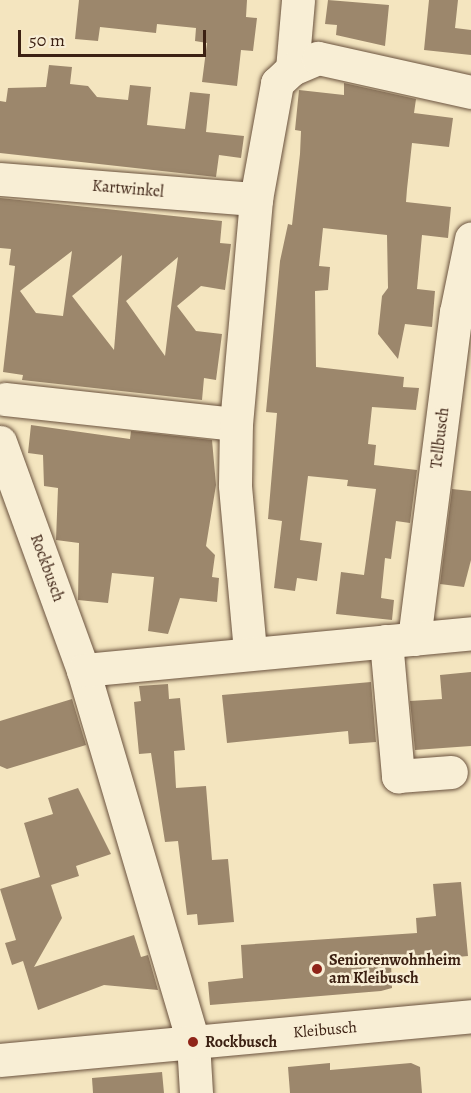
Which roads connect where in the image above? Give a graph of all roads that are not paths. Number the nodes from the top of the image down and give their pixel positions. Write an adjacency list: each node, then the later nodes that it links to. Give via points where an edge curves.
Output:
1 (298, 0): 2 (street)
2 (292, 69): 3 (street, via 318,58); 5 (street, via 277,83)
3 (471, 92)
4 (0, 179): 5 (street, Kartwinkel)
5 (256, 199): 8 (street)
6 (471, 239): 11 (street, Tellbusch)
7 (5, 399): 8 (street)
8 (236, 424): 12 (street, via 235,485)
9 (0, 442): 13 (street, Rockbusch)
10 (471, 633): 11 (street)
11 (400, 640): 12 (street); 14 (street, Tellbusch, via 398,776)
12 (250, 651): 13 (street)
13 (83, 670): 16 (street, Rockbusch)
14 (451, 772)
15 (471, 1016): 16 (street, Kleibusch)
16 (193, 1042): 17 (street, Kleibusch); 18 (street, Rockbusch)
17 (0, 1060)
18 (196, 1093)

